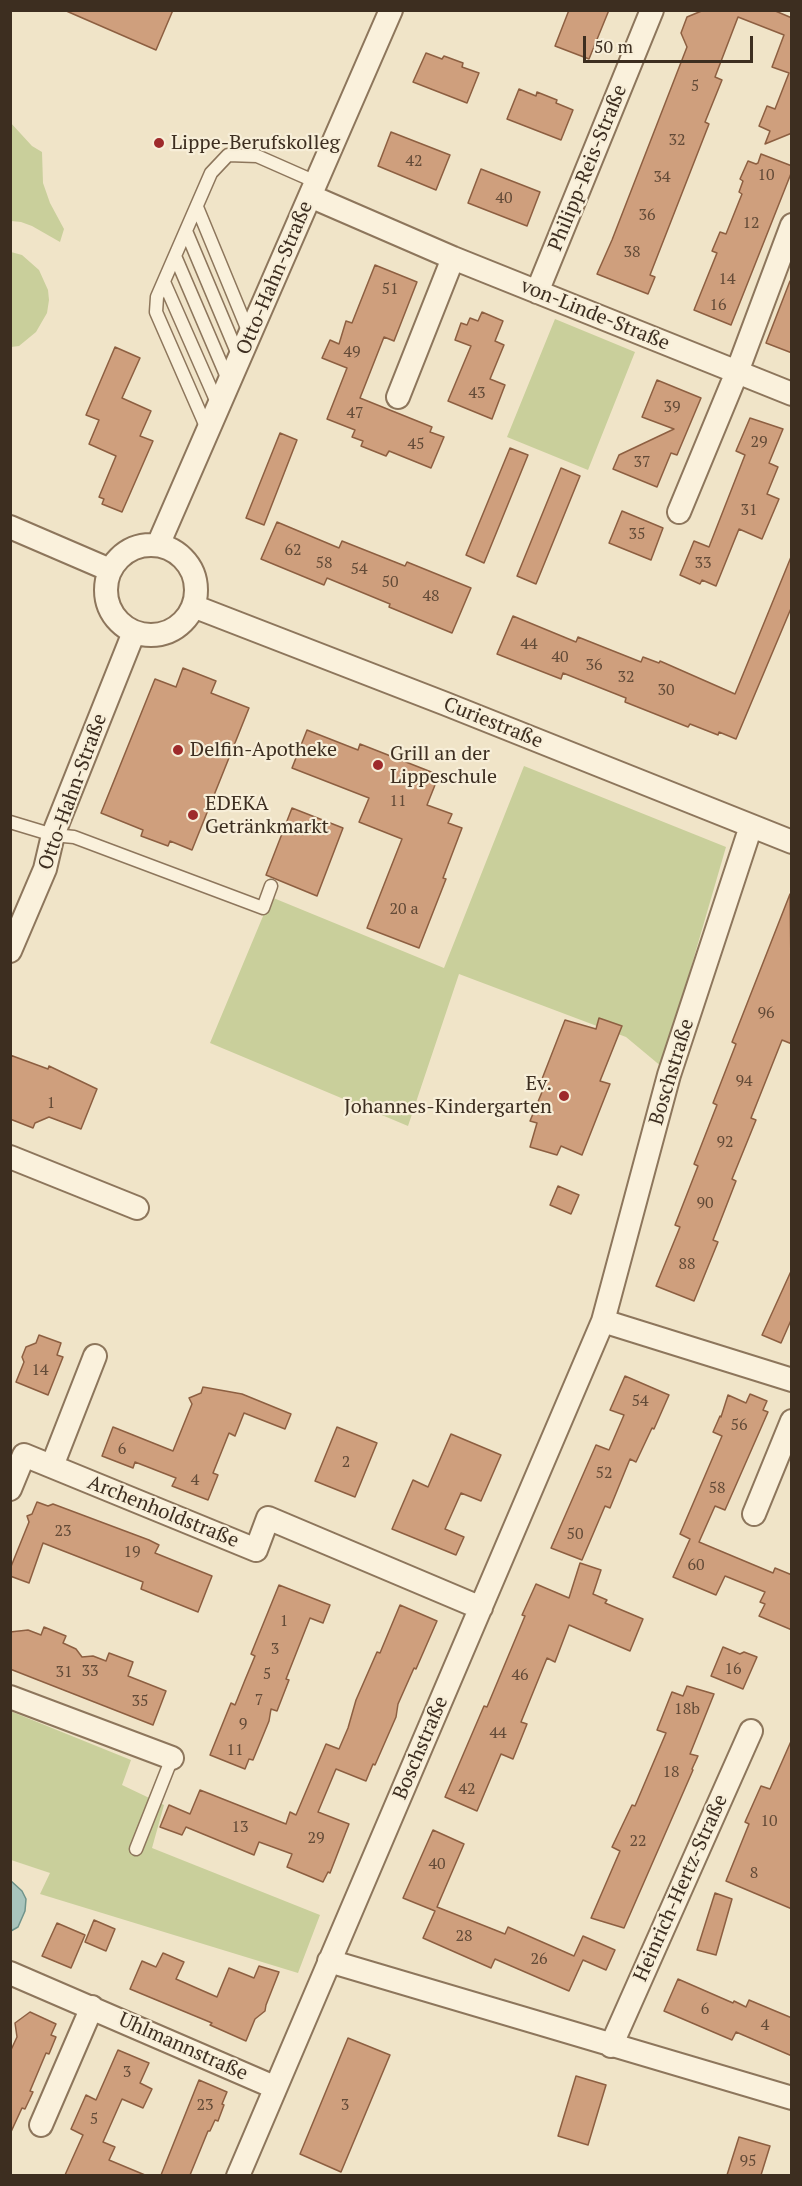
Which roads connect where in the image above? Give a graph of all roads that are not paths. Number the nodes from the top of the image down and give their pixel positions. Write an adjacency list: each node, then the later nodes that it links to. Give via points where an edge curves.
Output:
1 (391, 10): 3 (street, Otto-Hahn-Straße)
2 (652, 10): 10 (street, Philipp-Reis-Straße)
3 (313, 189): 4 (lane, via 257,156 228,156 211,174); 8 (street, von-Linde-Straße); 11 (street, Otto-Hahn-Straße)
4 (196, 207): 6 (lane); 11 (lane)
5 (792, 225): 13 (street)
6 (186, 231): 7 (lane); 12 (lane)
7 (176, 256): 9 (lane); 14 (lane)
8 (453, 258): 10 (street, von-Linde-Straße); 16 (street)
9 (164, 282): 17 (lane); 18 (lane, via 156,312)
10 (537, 292): 13 (street, von-Linde-Straße)
11 (250, 336): 12 (street, Otto-Hahn-Straße)
12 (240, 359): 14 (street, Otto-Hahn-Straße)
13 (737, 372): 15 (street, von-Linde-Straße); 19 (street)
14 (229, 383): 17 (street, Otto-Hahn-Straße)
15 (792, 394)
16 (398, 397)
17 (219, 407): 18 (street, Otto-Hahn-Straße)
18 (208, 432): 21 (street, Otto-Hahn-Straße)
19 (679, 512)
20 (10, 527): 22 (street)
21 (158, 545): 22 (street, via 133,548); 23 (street, via 171,549 190,567 196,593)
22 (110, 570): 24 (street, via 107,602 122,625)
23 (193, 606): 24 (street, via 175,628 162,634); 26 (street, Curiestraße)
24 (134, 632): 27 (street, Otto-Hahn-Straße)
25 (10, 822): 27 (lane)
26 (751, 826): 28 (street, Curiestraße); 33 (street, Boschstraße, via 669,1075)
27 (54, 835): 29 (lane, via 74,837 263,908); 30 (street, Otto-Hahn-Straße, via 45,869)
28 (792, 842)
29 (271, 886)
30 (10, 951)
31 (10, 1157): 32 (street)
32 (137, 1208)
33 (603, 1321): 35 (street); 40 (street, Boschstraße)
34 (95, 1356): 37 (street)
35 (792, 1380)
36 (792, 1421): 39 (street)
37 (52, 1466): 38 (street, Archenholdstraße, via 24,1455); 40 (street, Archenholdstraße, via 256,1550 268,1518)
38 (10, 1489)
39 (754, 1514)
40 (482, 1608): 45 (street, Boschstraße)
41 (10, 1697): 43 (street)
42 (751, 1731): 48 (street, Heinrich-Hertz-Straße)
43 (171, 1758): 44 (lane)
44 (136, 1849)
45 (329, 1961): 48 (street); 49 (street, Boschstraße)
46 (10, 1973): 47 (street, Uhlmannstraße)
47 (92, 2007): 49 (street, Uhlmannstraße); 51 (street)
48 (612, 2046): 50 (street)
49 (274, 2087): 52 (street, Boschstraße)
50 (792, 2098)
51 (41, 2125)
52 (237, 2175)

